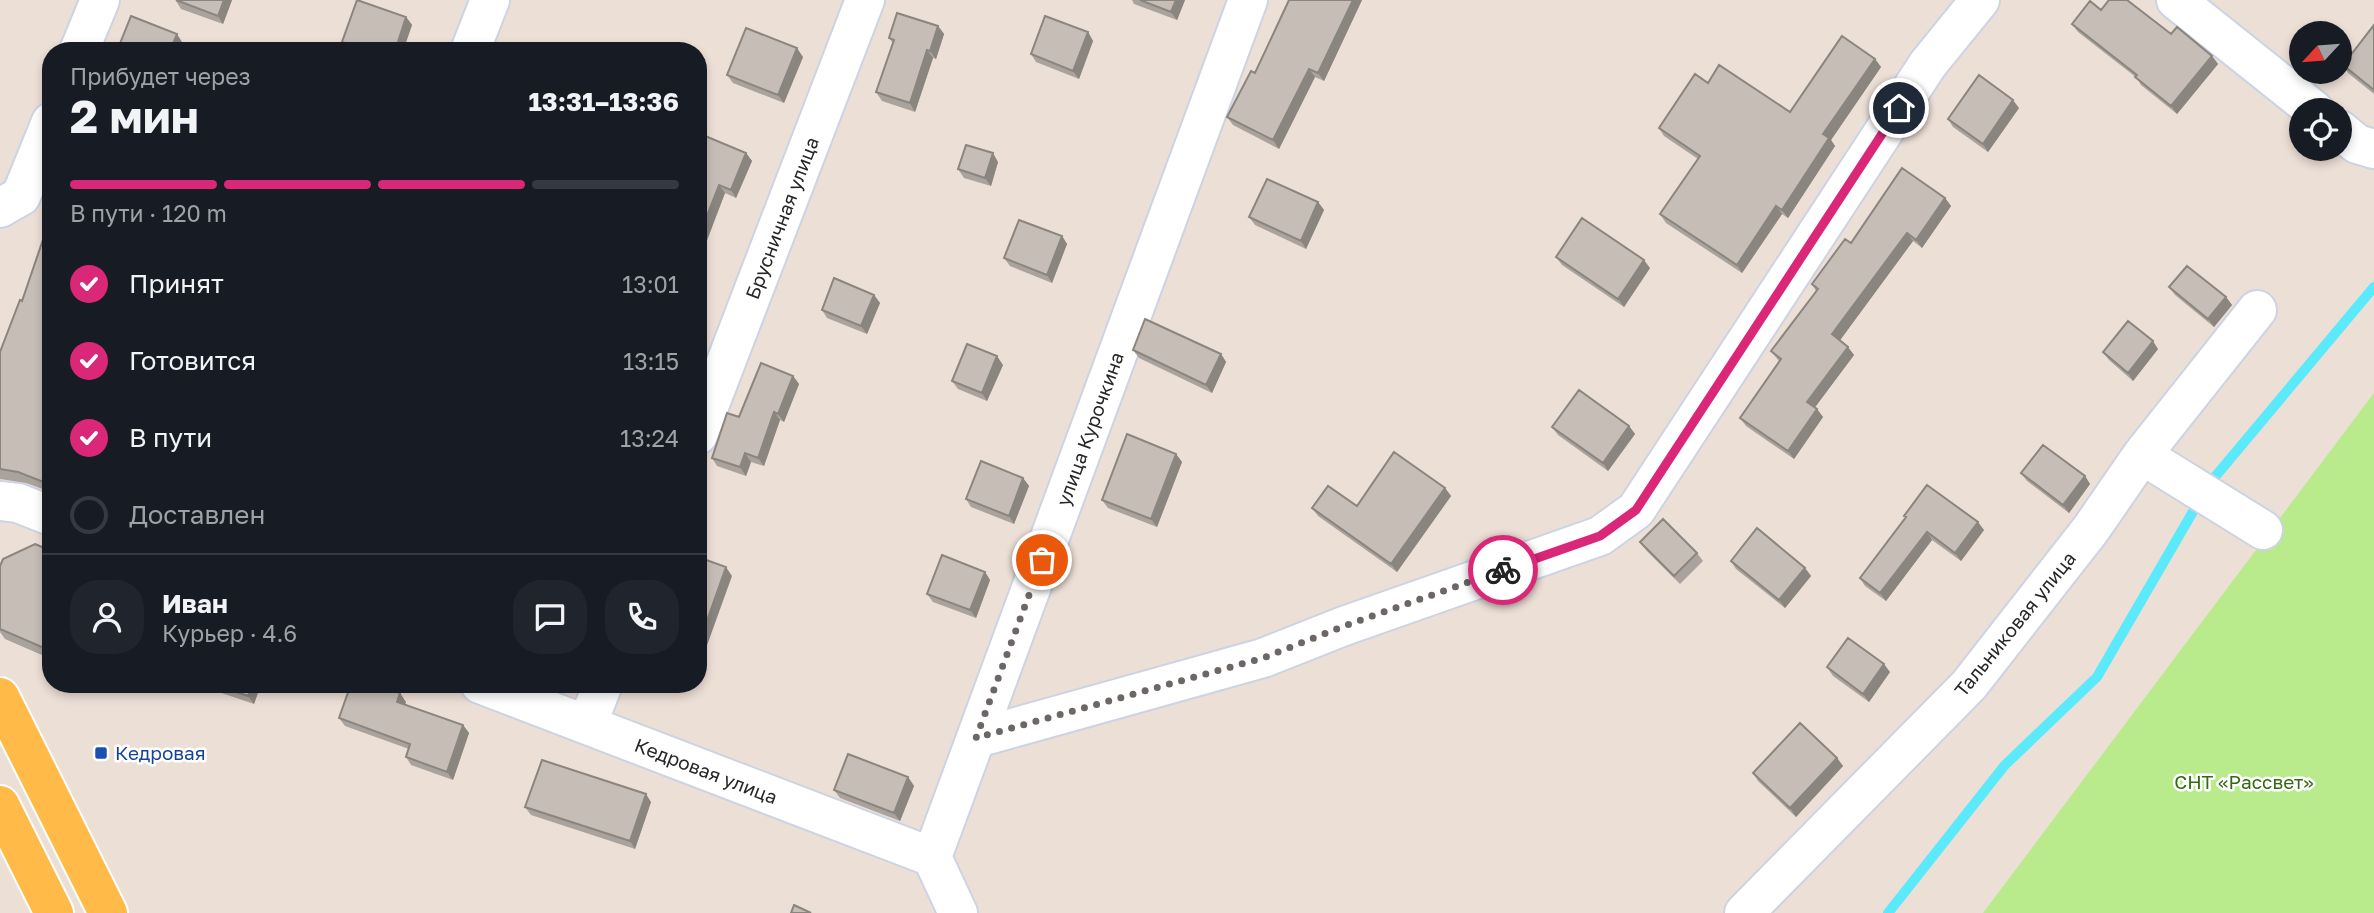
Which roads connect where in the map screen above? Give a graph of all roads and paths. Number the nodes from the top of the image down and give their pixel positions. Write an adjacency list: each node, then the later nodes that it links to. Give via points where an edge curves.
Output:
1 (100, 0): 7 (street)
2 (491, 0): 8 (street)
3 (865, 0): 15 (street, Брусничная улица)
4 (1248, 0): 24 (street, улица Курочкина)
5 (1980, 0): 24 (street, via 1928,64 1636,510 1627,517 1600,536 1263,658)
6 (2176, 0): 9 (street)
7 (83, 42)
8 (474, 42)
9 (2299, 98)
10 (2352, 140): 12 (street)
11 (42, 144): 13 (street, via 21,196)
12 (2374, 149)
13 (0, 208)
14 (2257, 310): 16 (street, Тальниковая улица)
15 (707, 412)
16 (2142, 455): 19 (street); 30 (street, Тальниковая улица, via 2091,529 1969,685)
17 (0, 501): 18 (street)
18 (42, 512)
19 (2263, 530)
20 (503, 693): 23 (street, Кедровая улица)
21 (600, 693): 23 (street)
22 (0, 697): 28 (main road)
23 (587, 726): 26 (street, Кедровая улица)
24 (976, 738): 26 (street, улица Курочкина)
25 (0, 805): 27 (main road)
26 (932, 857): 29 (street)
27 (54, 913)
28 (108, 913)
29 (958, 913)
30 (1744, 913)

